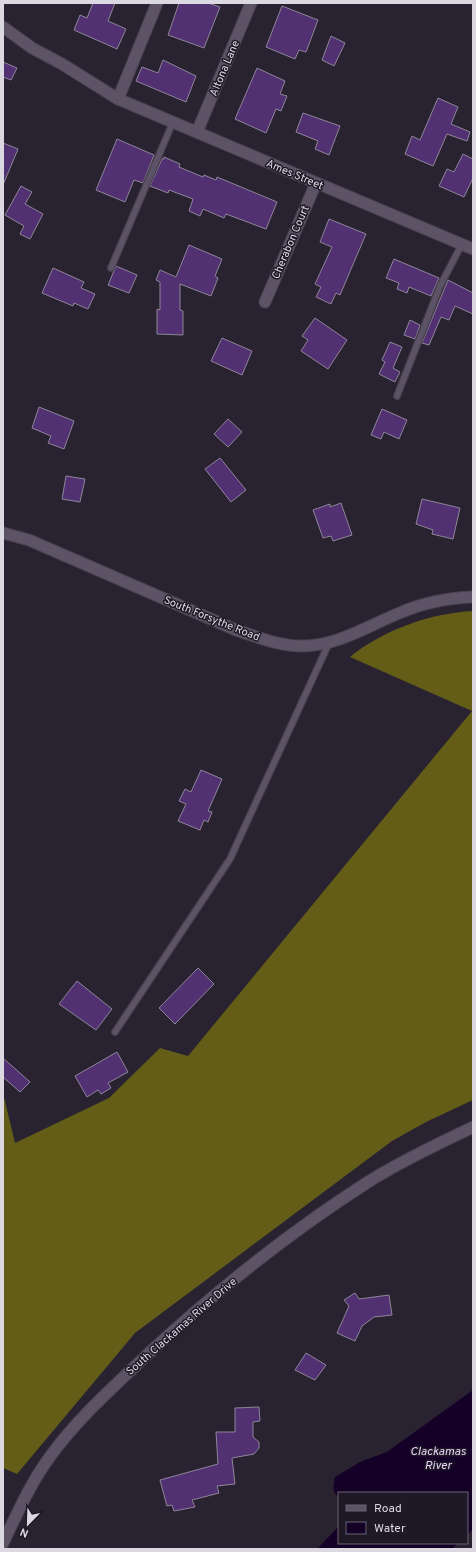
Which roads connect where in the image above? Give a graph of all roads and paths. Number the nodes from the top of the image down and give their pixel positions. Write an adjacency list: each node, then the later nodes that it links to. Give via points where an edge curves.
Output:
1 (157, 3): 4 (street)
2 (251, 3): 6 (street, Altona Lane)
3 (3, 27): 4 (street, Ames Street, via 32,48)
4 (118, 99): 5 (street, Ames Street)
5 (172, 122): 6 (street, Ames Street); 10 (lane)
6 (197, 132): 7 (street, Ames Street)
7 (316, 183): 8 (street, Ames Street); 11 (street, Cherabon Court)
8 (462, 244): 9 (street, Ames Street); 12 (lane, via 440,286)
9 (473, 249)
10 (111, 268)
11 (265, 302)
12 (397, 396)
13 (3, 533): 15 (street, South Forsythe Road, via 29,540 253,636 292,646)
14 (473, 597): 15 (street, South Forsythe Road, via 444,599 417,606)
15 (329, 643): 16 (lane, via 230,859 165,953)
16 (115, 1032)
17 (473, 1127): 18 (street, South Clackamas River Drive, via 368,1182 290,1237 182,1322 103,1396 67,1435 36,1479)
18 (3, 1542)

